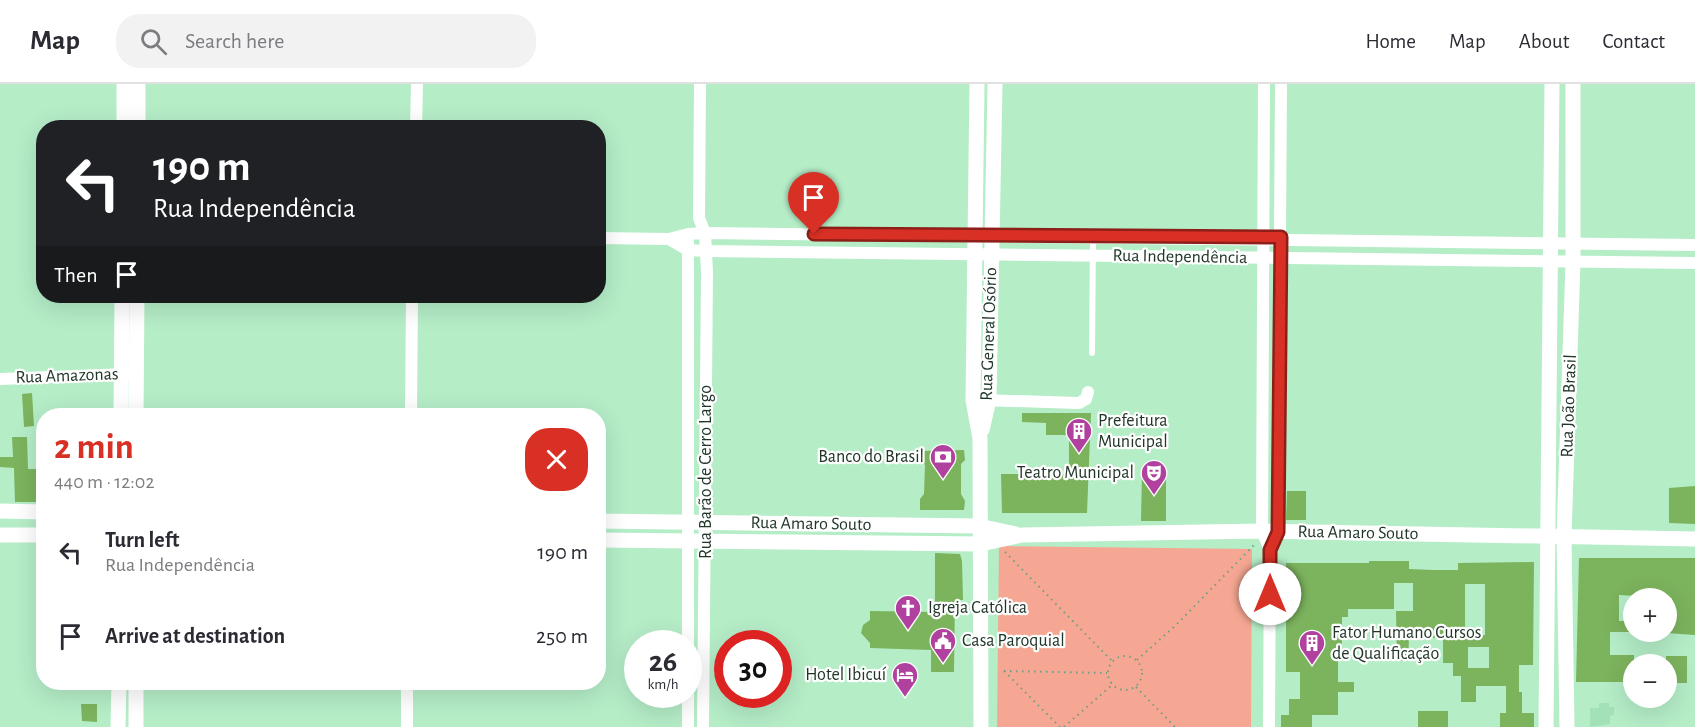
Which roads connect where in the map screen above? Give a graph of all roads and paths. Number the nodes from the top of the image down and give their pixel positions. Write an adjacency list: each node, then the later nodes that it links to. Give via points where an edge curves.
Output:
1 (124, 84): 11 (street)
2 (138, 84): 12 (street)
3 (417, 84): 13 (street)
4 (700, 84): 16 (street, Rua Barão de Cerro Largo)
5 (977, 84): 20 (street, Rua General Osório)
6 (995, 84): 21 (street, Rua General Osório)
7 (1264, 84): 25 (street)
8 (1281, 84): 23 (street)
9 (1552, 84): 14 (street, Rua João Brasil)
10 (1573, 84): 15 (street, Rua João Brasil)
11 (124, 120)
12 (138, 120)
13 (416, 120)
14 (1552, 150): 15 (street); 28 (street, Rua João Brasil)
15 (1573, 150): 29 (street, Rua João Brasil)
16 (699, 218): 17 (street, Rua Barão de Cerro Largo); 18 (street)
17 (705, 233): 18 (street, Rua Independência); 19 (street, Rua Independência); 33 (street, Rua Barão de Cerro Largo)
18 (688, 234): 26 (street, Rua Independência); 32 (street, Rua Barão de Cerro Largo)
19 (879, 234): 20 (street, Rua Independência); 34 (street)
20 (975, 234): 21 (street, Rua Independência); 35 (street, Rua General Osório)
21 (992, 234): 22 (street, Rua Independência); 36 (street, Rua General Osório)
22 (1093, 235): 25 (street, Rua Independência); 37 (lane)
23 (1281, 237): 25 (street, Rua Independência); 27 (street, Rua Independência); 39 (street)
24 (606, 238): 26 (street, Rua Independência)
25 (1265, 238): 38 (street)
26 (669, 239): 32 (street, Rua Independência)
27 (1376, 239): 28 (street, Rua Independência); 40 (street)
28 (1551, 242): 29 (street, Rua Independência); 41 (street, Rua João Brasil)
29 (1574, 242): 30 (street, Rua Independência); 42 (street, Rua João Brasil)
30 (1654, 244): 31 (street, Rua Independência); 43 (street)
31 (1695, 245)
32 (688, 250): 33 (street, Rua Independência); 45 (street, Rua Barão de Cerro Largo)
33 (706, 251): 34 (street, Rua Independência); 46 (street, Rua Barão de Cerro Largo)
34 (880, 253): 35 (street, Rua Independência)
35 (975, 254): 36 (street, Rua Independência); 54 (street, Rua General Osório)
36 (992, 255): 37 (street, Rua Independência); 54 (street, Rua General Osório)
37 (1092, 256): 38 (street, Rua Independência); 50 (lane)
38 (1265, 258): 39 (street, Rua Independência); 58 (street)
39 (1281, 258): 40 (street, Rua Independência); 59 (street)
40 (1376, 259): 41 (street, Rua Independência)
41 (1551, 261): 42 (street, Rua Independência); 72 (street, Rua João Brasil)
42 (1573, 262): 43 (street, Rua Independência); 73 (street, Rua João Brasil)
43 (1655, 262): 44 (street, Rua Independência)
44 (1695, 263)
45 (690, 300): 46 (street); 60 (street, Rua Barão de Cerro Largo)
46 (707, 300): 61 (street, Rua Barão de Cerro Largo)
47 (123, 303): 51 (street)
48 (136, 303): 51 (street)
49 (412, 303): 57 (street)
50 (1092, 353)
51 (128, 374): 52 (street, Rua Amazonas); 55 (street); 56 (street)
52 (0, 379)
53 (1088, 392): 54 (street, via 1079,403)
54 (981, 400): 66 (street, Rua General Osório)
55 (122, 408)
56 (134, 408)
57 (411, 408)
58 (1263, 431): 59 (street); 67 (street)
59 (1279, 431): 68 (street)
60 (690, 432): 61 (street); 65 (street, Rua Barão de Cerro Largo)
61 (706, 432): 65 (street, Rua Barão de Cerro Largo)
62 (0, 511): 63 (street)
63 (36, 512)
64 (606, 521): 65 (street, Rua Amaro Souto)
65 (697, 522): 66 (street, Rua Amaro Souto); 76 (street, Rua Barão de Cerro Largo)
66 (979, 526): 71 (street, Rua Amaro Souto); 77 (street, Rua General Osório)
67 (1262, 531): 68 (street, Rua Amaro Souto); 71 (street, Rua Amaro Souto); 79 (street); 81 (path, via 1252,549)
68 (1278, 532): 72 (street, Rua Amaro Souto); 79 (street)
69 (0, 535): 70 (street)
70 (36, 535)
71 (1022, 535): 77 (street, Rua Amaro Souto)
72 (1547, 536): 73 (street, Rua Amaro Souto); 98 (street, Rua João Brasil)
73 (1564, 537): 74 (street, Rua Amaro Souto); 99 (street, Rua João Brasil)
74 (1695, 539)
75 (606, 540): 76 (street, Rua Amaro Souto)
76 (698, 541): 77 (street, Rua Amaro Souto); 80 (street, Rua Barão de Cerro Largo); 90 (street, Rua Barão de Cerro Largo)
77 (981, 544): 94 (street, Rua General Osório)
78 (999, 546): 82 (path)
79 (1270, 550): 97 (street)
80 (691, 630)
81 (1137, 660): 82 (path, via 1122,656); 85 (path, via 1142,677)
82 (1112, 661): 83 (path)
83 (1107, 673): 84 (path); 95 (path, via 1004,671)
84 (1112, 685): 85 (path, via 1126,691); 95 (path)
85 (1136, 687): 96 (path)
86 (119, 690): 91 (street)
87 (136, 690): 92 (street)
88 (407, 690): 93 (street)
89 (688, 721): 90 (street)
90 (704, 721)
91 (118, 727)
92 (136, 727)
93 (407, 727)
94 (981, 727)
95 (1062, 727)
96 (1175, 727)
97 (1269, 727)
98 (1546, 727)
99 (1567, 727)

